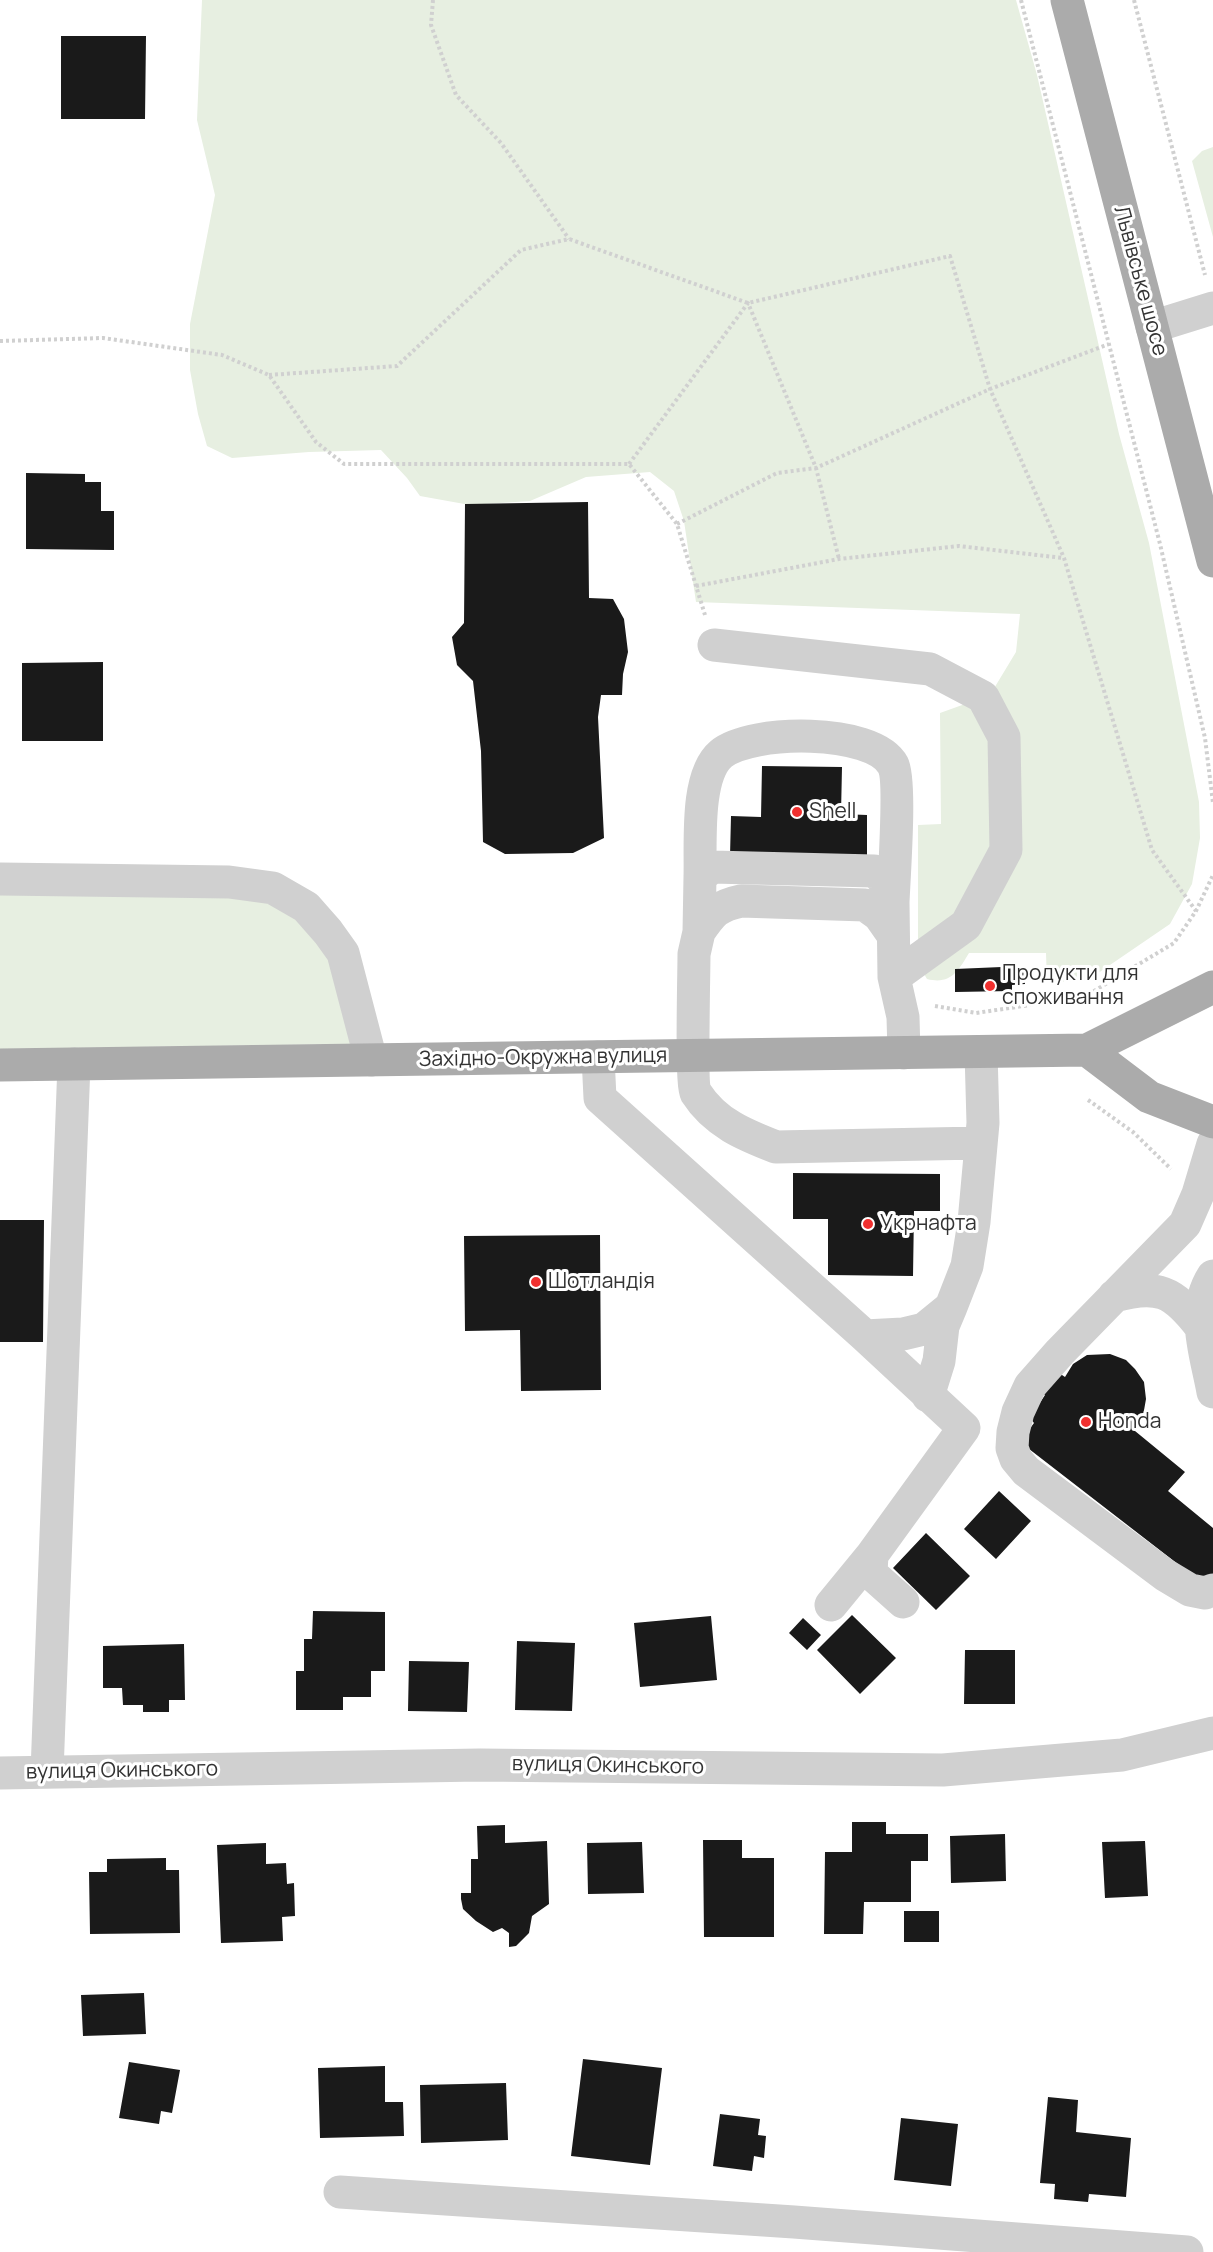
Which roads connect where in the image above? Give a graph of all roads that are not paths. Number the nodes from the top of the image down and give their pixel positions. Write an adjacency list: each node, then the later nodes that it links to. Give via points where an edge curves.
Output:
1 (1067, 0): 3 (main road, Львівське шосе)
2 (1210, 297): 3 (street)
3 (1152, 327): 4 (main road, Львівське шосе)
4 (1213, 561)
5 (714, 645): 12 (street, via 930,669 983,697 999,727 1004,737 1006,850 966,925)
6 (700, 877): 8 (street, via 712,867 874,871 889,884); 8 (street, via 702,799 708,776 721,754 767,737 844,739 885,754 896,773); 9 (street)
7 (0, 879): 18 (street, via 229,882 273,888 306,907 343,954)
8 (893, 902): 10 (street)
9 (699, 932): 10 (street, via 711,914 724,904 741,901 865,905 879,915); 16 (street, via 694,954)
10 (893, 935): 12 (street)
11 (1213, 987): 13 (main road, Західно-Окружна вулиця)
12 (896, 988): 15 (street, via 903,1017)
13 (1087, 1050): 14 (main road, Західно-Окружна вулиця); 21 (main road, via 1149,1097)
14 (981, 1052): 15 (main road, Західно-Окружна вулиця); 22 (street)
15 (904, 1053): 16 (main road, Західно-Окружна вулиця)
16 (694, 1056): 17 (main road, Західно-Окружна вулиця); 22 (street, via 695,1091 718,1120 776,1147)
17 (598, 1057): 18 (main road, Західно-Окружна вулиця); 28 (street, via 600,1098)
18 (371, 1060): 19 (main road, Західно-Окружна вулиця)
19 (74, 1064): 20 (main road, Західно-Окружна вулиця); 36 (street)
20 (0, 1065)
21 (1213, 1122)
22 (980, 1143): 26 (street, via 967,1266)
23 (1213, 1144): 25 (street, via 1185,1224)
24 (1213, 1276): 27 (street, via 1200,1305)
25 (1114, 1296): 27 (street, via 1136,1290 1170,1294); 32 (street, via 1030,1386 1018,1412 1012,1448 1026,1471 1165,1575 1190,1590)
26 (951, 1307): 28 (street, via 924,1329); 30 (street)
27 (1200, 1326): 29 (street)
28 (865, 1336): 30 (street)
29 (1213, 1392)
30 (928, 1396): 31 (street, via 964,1428)
31 (872, 1555): 33 (street, via 871,1572); 34 (street)
32 (1213, 1590)
33 (903, 1602)
34 (831, 1605)
35 (1213, 1733): 36 (street, вулиця Окинського, via 1122,1755 943,1770 480,1765)
36 (47, 1772): 37 (street, вулиця Окинського)
37 (0, 1773)
38 (340, 2192): 39 (street)
39 (1186, 2252)

